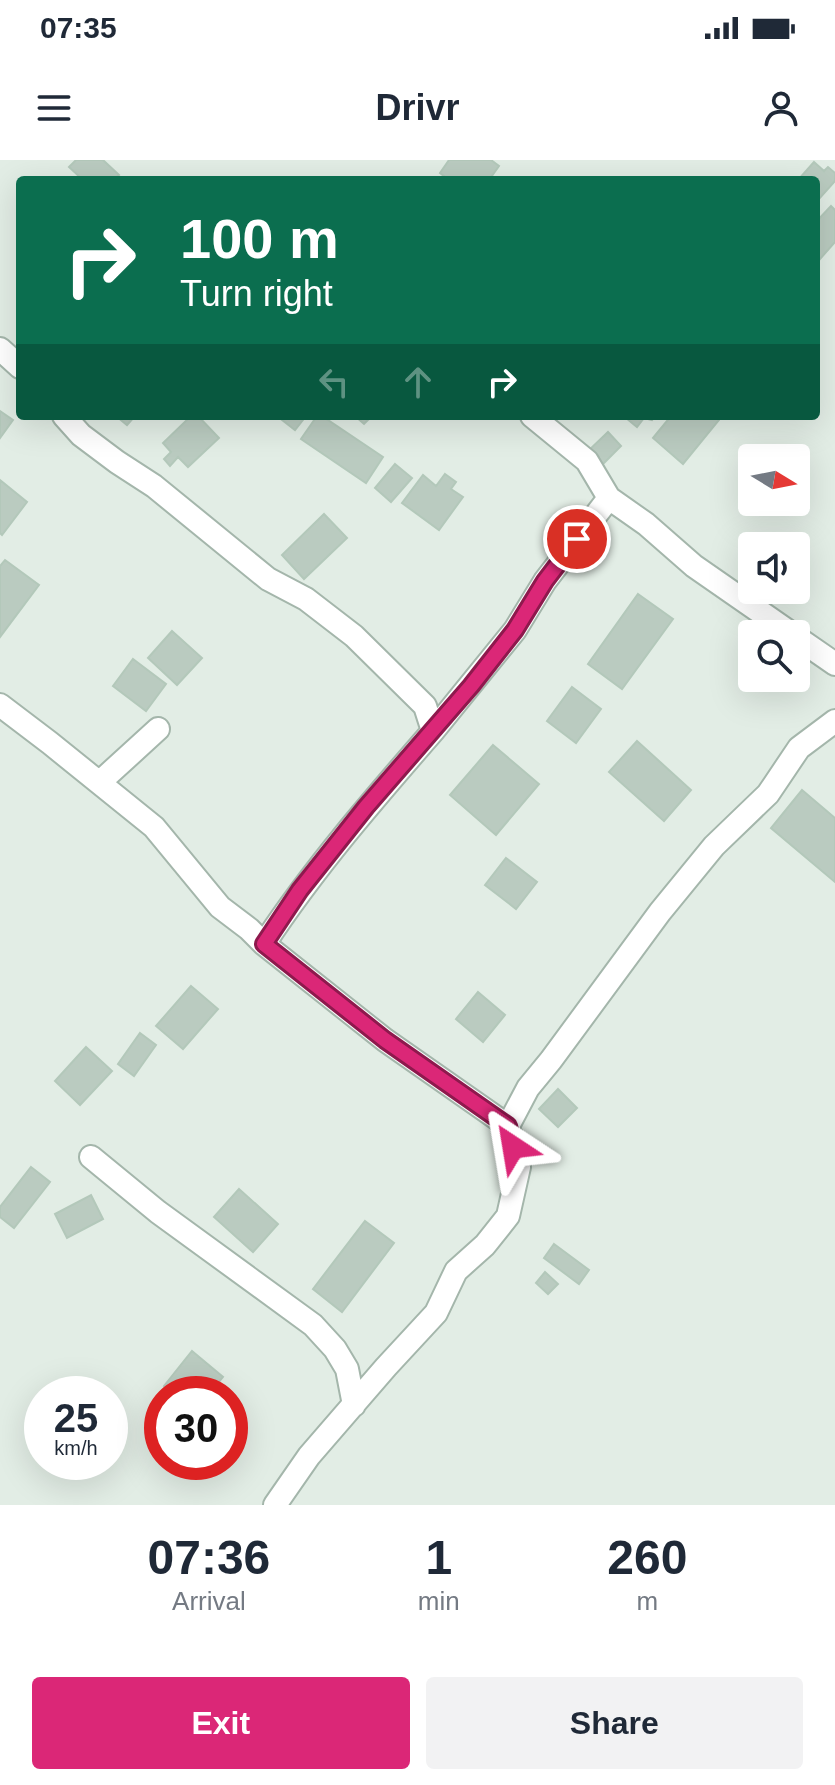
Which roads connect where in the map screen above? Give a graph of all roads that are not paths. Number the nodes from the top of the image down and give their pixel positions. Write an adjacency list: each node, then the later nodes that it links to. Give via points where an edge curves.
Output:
1 (0, 349): 2 (street)
2 (16, 363)
3 (68, 420): 12 (street, via 268,579 306,599 354,636 425,706)
4 (537, 420): 5 (street, via 587,461)
5 (609, 498): 6 (street); 12 (street, via 515,630)
6 (771, 620)
7 (810, 647): 8 (street)
8 (835, 664)
9 (0, 705): 13 (street)
10 (835, 721): 15 (street, via 799,748 768,794 714,846 660,912 528,1088)
11 (158, 729): 13 (street)
12 (433, 731): 14 (street, via 300,890)
13 (100, 782): 14 (street, via 154,827 220,907)
14 (264, 944): 15 (street, via 385,1040)
15 (508, 1126): 17 (street, via 519,1167 508,1216 456,1271 436,1313)
16 (91, 1157): 17 (street, via 313,1325 347,1369)
17 (354, 1405): 18 (street)
18 (275, 1505)

